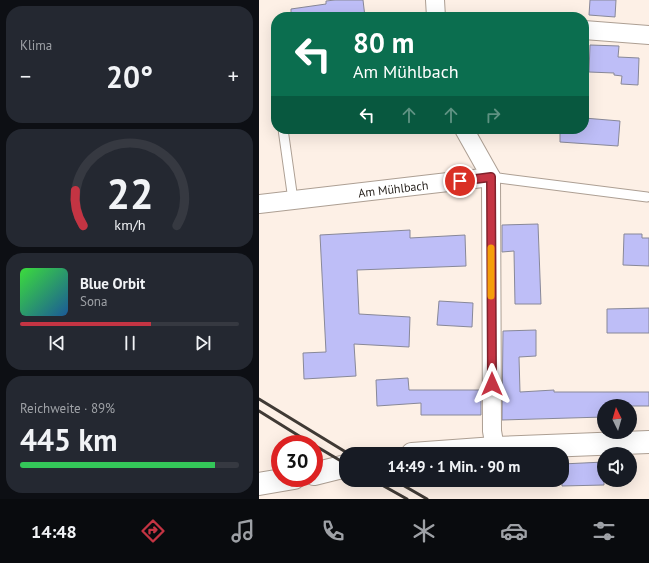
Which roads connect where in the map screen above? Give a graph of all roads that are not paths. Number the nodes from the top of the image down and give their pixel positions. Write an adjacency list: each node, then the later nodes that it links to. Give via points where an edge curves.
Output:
1 (435, 0): 2 (street)
2 (436, 12)
3 (589, 30): 4 (street)
4 (649, 35)
5 (284, 134): 9 (lane)
6 (467, 134): 7 (street)
7 (491, 177): 8 (lane, Am Mühlbach); 9 (street, Am Mühlbach); 12 (street, via 492,431)
8 (647, 197)
9 (293, 200): 10 (street, Am Mühlbach)
10 (259, 204)
11 (649, 442): 13 (street)
12 (495, 447)
13 (521, 447)
14 (339, 468): 15 (street)
15 (323, 472)
16 (271, 482): 17 (street)
17 (259, 484)

